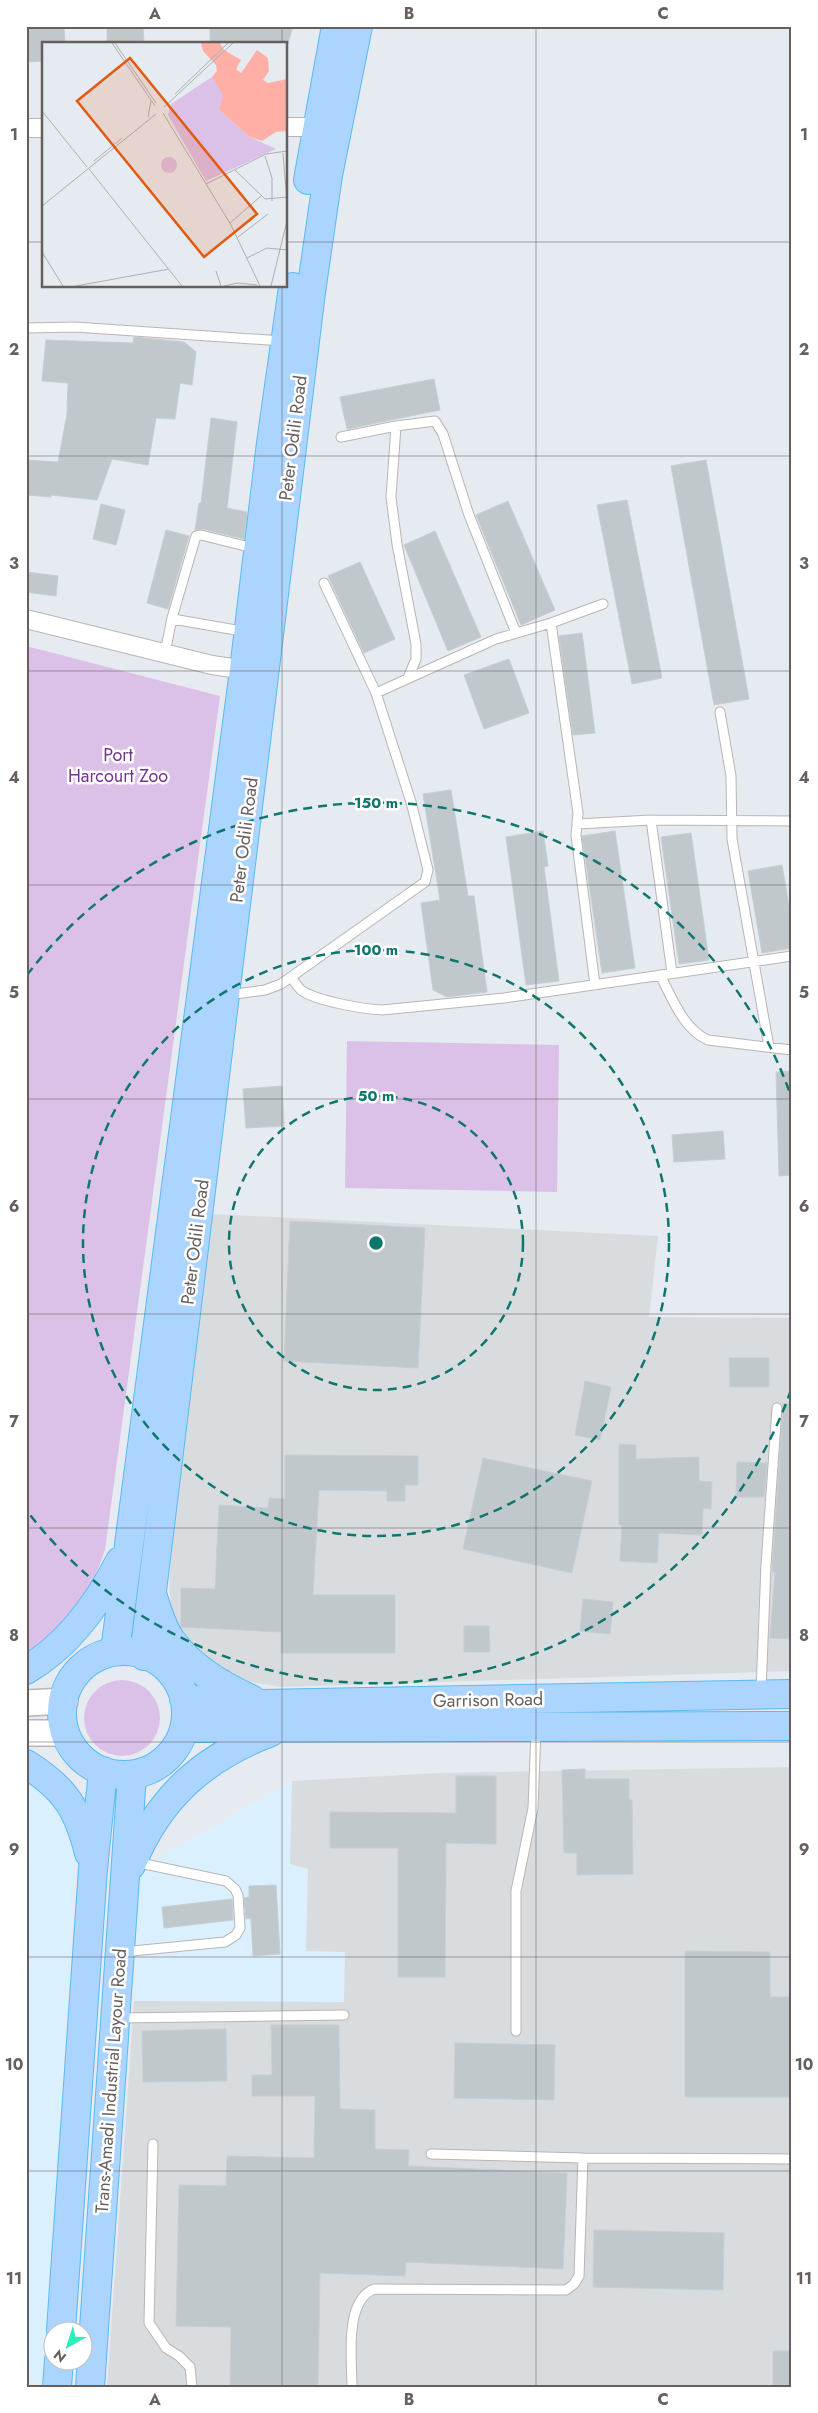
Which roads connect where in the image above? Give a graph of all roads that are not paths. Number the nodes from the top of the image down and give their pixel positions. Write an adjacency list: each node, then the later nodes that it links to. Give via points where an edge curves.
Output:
1 (336, 26): 4 (main road, Peter Odili Road)
2 (358, 26): 20 (main road, Peter Odili Road, via 328,175)
3 (288, 127): 4 (street)
4 (317, 127): 8 (main road, Peter Odili Road)
5 (26, 128): 6 (street)
6 (42, 128)
7 (26, 328): 8 (lane, via 75,327)
8 (286, 341): 11 (main road, Peter Odili Road)
9 (396, 426): 10 (lane); 18 (lane, via 435,421 440,428 469,516); 21 (lane, via 391,497 416,644 416,659)
10 (341, 437)
11 (258, 549): 15 (lane, via 196,536); 17 (main road, Peter Odili Road)
12 (324, 583): 22 (lane)
13 (603, 604): 16 (lane)
14 (26, 619): 19 (street)
15 (173, 619): 17 (lane); 19 (lane)
16 (551, 623): 18 (lane); 27 (lane)
17 (248, 632): 20 (main road, Peter Odili Road)
18 (516, 633): 21 (lane)
19 (165, 653): 20 (street)
20 (254, 672): 34 (main road, Peter Odili Road); 38 (main road, Peter Odili Road)
21 (408, 678): 22 (lane)
22 (376, 693): 32 (lane, via 411,802 428,870 426,882)
23 (720, 712): 26 (lane, via 731,776)
24 (651, 820): 26 (lane); 27 (lane); 30 (lane)
25 (792, 822): 26 (lane)
26 (732, 823): 29 (lane, via 732,839)
27 (578, 824): 33 (lane, via 576,835)
28 (792, 956): 29 (lane)
29 (755, 961): 30 (lane); 35 (lane)
30 (672, 973): 31 (lane)
31 (660, 975): 33 (lane); 35 (lane, via 697,1036)
32 (291, 978): 33 (lane, via 309,994 363,1009 382,1010 504,998); 34 (lane, via 266,990)
33 (595, 984)
34 (225, 995): 39 (main road, Peter Odili Road)
35 (769, 1047): 36 (lane)
36 (792, 1050)
37 (777, 1408): 44 (lane)
38 (129, 1544): 40 (main road, Peter Odili Road); 42 (main road, via 102,1595 69,1636 39,1663)
39 (151, 1591): 41 (main road, Peter Odili Road); 48 (main road, via 171,1640 187,1658 224,1686)
40 (115, 1651): 41 (main road); 46 (main road, via 97,1658 80,1671 68,1688)
41 (144, 1656): 45 (main road, via 158,1662 174,1676)
42 (26, 1670)
43 (792, 1694): 44 (main road, Garrison Road)
44 (761, 1695): 48 (main road, Garrison Road)
45 (184, 1699): 48 (main road, Garrison Road); 50 (main road)
46 (65, 1700): 47 (main road); 54 (main road)
47 (26, 1703)
48 (262, 1704)
49 (792, 1726): 52 (main road, Garrison Road)
50 (186, 1728): 51 (main road, Garrison Road); 57 (main road, via 172,1754 157,1766)
51 (282, 1728): 52 (main road, Garrison Road); 58 (main road, via 249,1740 212,1760 180,1787 154,1819)
52 (536, 1728): 63 (lane, via 533,1808 516,1891)
53 (26, 1733): 54 (main road)
54 (64, 1733): 56 (main road, via 85,1760)
55 (26, 1764): 59 (main road, via 45,1776 76,1810)
56 (102, 1771): 57 (main road); 59 (main road, Trans-Amadi Industrial Layour Road)
57 (132, 1775): 58 (main road, Trans-Amadi Industrial Layour Road)
58 (128, 1868): 60 (main road, Trans-Amadi Industrial Layour Road); 60 (lane, via 226,1881 238,1895 240,1928 236,1935 224,1942)
59 (93, 1869): 68 (main road, Trans-Amadi Industrial Layour Road)
60 (119, 1952): 62 (main road, Trans-Amadi Industrial Layour Road)
61 (344, 2015): 62 (lane)
62 (114, 2018): 71 (main road, Trans-Amadi Industrial Layour Road)
63 (516, 2031)
64 (153, 2144): 72 (lane, via 149,2322 166,2348 190,2368)
65 (431, 2154): 66 (lane)
66 (582, 2158): 67 (lane); 73 (lane, via 579,2276 574,2284 566,2290 374,2289 365,2293 353,2319)
67 (792, 2159)
68 (62, 2320)
69 (58, 2370): 70 (main road)
70 (57, 2387)
71 (90, 2387)
72 (192, 2387)
73 (352, 2387)

